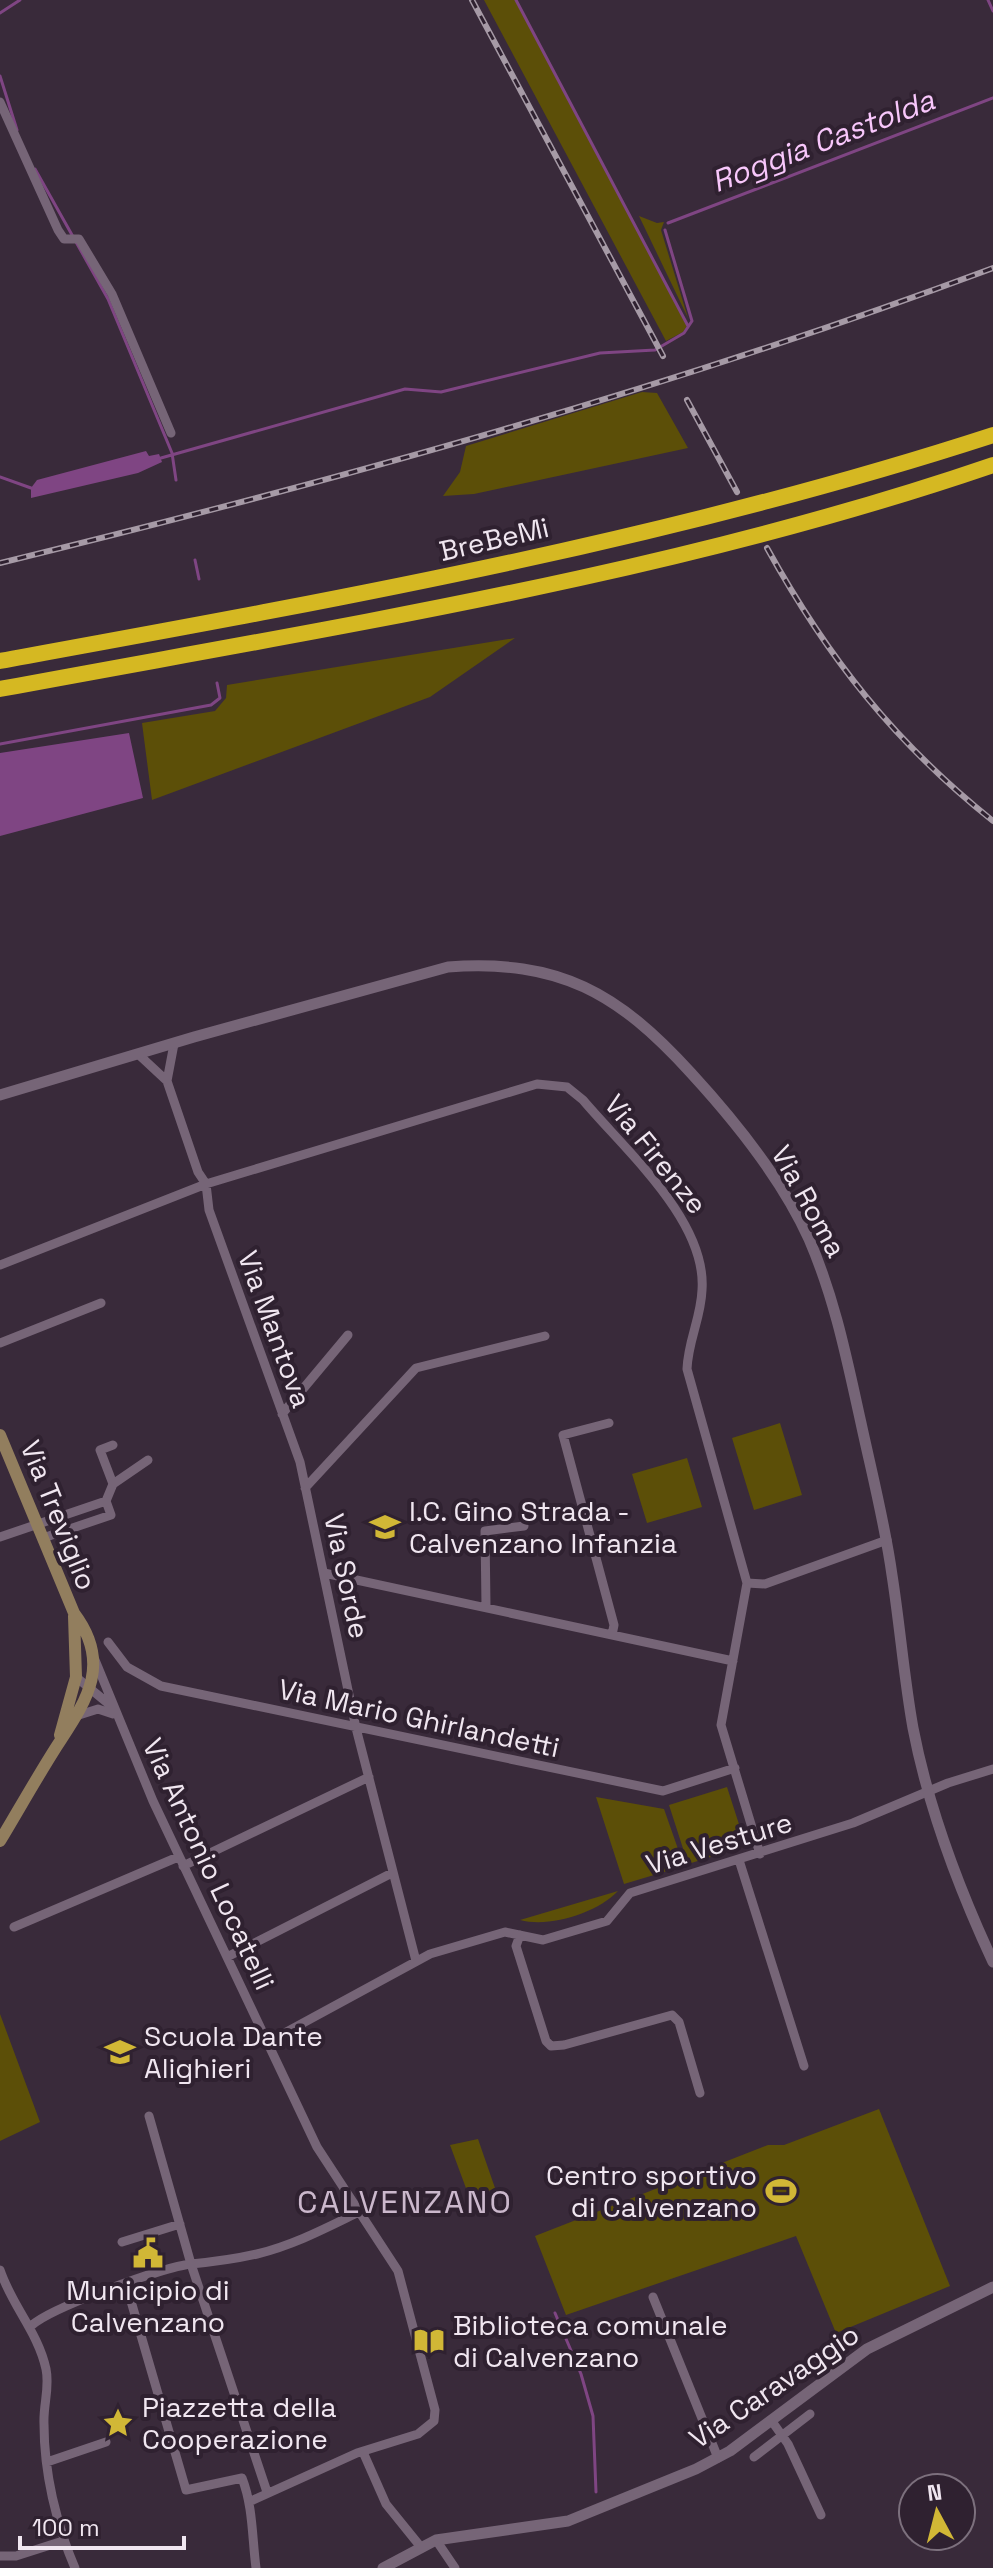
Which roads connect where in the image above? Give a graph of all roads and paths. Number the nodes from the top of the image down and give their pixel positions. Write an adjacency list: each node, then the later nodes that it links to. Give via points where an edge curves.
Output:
1 (0, 102): 2 (street, via 64,239 79,239 112,294)
2 (171, 433)
3 (993, 435): 5 (highway, BreBeMi, via 767,502 398,588)
4 (993, 465): 6 (highway, BreBeMi, via 730,540 400,615)
5 (0, 661)
6 (0, 689)
7 (174, 1044): 8 (street, Via Roma); 9 (street); 29 (street, Via Roma, via 409,976 488,964 570,980 633,1014 709,1093 759,1156 808,1236 835,1308)
8 (138, 1054): 9 (street); 10 (street, Via Roma)
9 (167, 1081): 11 (street)
10 (0, 1095)
11 (206, 1184): 12 (street, Via Firenze); 17 (street, Via Mantova, via 209,1210); 31 (street, Via Firenze, via 537,1084 567,1087 686,1222 697,1244 702,1291 687,1369)
12 (0, 1265)
13 (101, 1303): 16 (street)
14 (348, 1335): 17 (street)
15 (545, 1336): 23 (street, Via Sorde, via 416,1368)
16 (0, 1343)
17 (282, 1414): 23 (street, Via Mantova)
18 (609, 1423): 34 (street, via 563,1435 614,1625)
19 (0, 1435): 25 (main road, Via Treviglio)
20 (113, 1445): 22 (street, via 100,1450)
21 (148, 1460): 22 (street)
22 (113, 1484): 24 (street)
23 (305, 1488): 30 (street, Via Sorde)
24 (106, 1501): 25 (street); 28 (street, via 111,1515)
25 (37, 1525): 27 (street); 28 (main road, Via Treviglio)
26 (524, 1526): 32 (street, via 485,1531)
27 (0, 1537)
28 (43, 1538): 33 (main road, Via Treviglio)
29 (887, 1540): 31 (street, via 765,1584); 48 (street, Via Roma, via 913,1727)
30 (324, 1573): 32 (street); 43 (street, Via Sorde)
31 (747, 1583): 37 (street, Via Firenze)
32 (486, 1606): 34 (street)
33 (74, 1613): 36 (main road); 38 (main road, Via Treviglio)
34 (612, 1635): 37 (street)
35 (108, 1642): 43 (street, Via Mario Ghirlandetti, via 127,1667 161,1686)
36 (78, 1661): 38 (street); 39 (main road)
37 (733, 1661): 45 (street, Via Firenze, via 721,1725)
38 (96, 1667): 40 (main road, Via Treviglio); 41 (street, Via Antonio Locatelli)
39 (76, 1677): 40 (street, Via Antonio Locatelli); 44 (main road)
40 (90, 1688): 41 (street, Via Antonio Locatelli); 42 (main road, Via Treviglio)
41 (115, 1712): 42 (street, Via Antonio Locatelli, via 98,1709); 52 (street, Via Antonio Locatelli)
42 (79, 1715): 44 (main road, Via Treviglio)
43 (356, 1728): 45 (street, Via Mario Ghirlandetti, via 663,1791); 47 (street, Via Sorde)
44 (55, 1748): 49 (main road)
45 (735, 1768): 50 (street, Via Firenze)
46 (993, 1769): 48 (street, Via Vesture)
47 (369, 1777): 52 (street); 53 (street, Via Sorde)
48 (930, 1793): 50 (street, Via Vesture); 58 (street, Via Roma)
49 (0, 1841)
50 (760, 1854): 51 (street, Via Vesture)
51 (739, 1860): 55 (street, Via Vesture, via 630,1893 607,1921 543,1940); 60 (street)
52 (180, 1862): 54 (street); 56 (street, Via Antonio Locatelli)
53 (392, 1873): 56 (street); 57 (street, Via Sorde)
54 (14, 1927)
55 (520, 1935): 57 (street, Via Vesture, via 505,1932); 61 (street, via 516,1946 551,2046 672,2015 679,2022)
56 (227, 1957): 59 (street, Via Antonio Locatelli)
57 (416, 1961): 59 (street, Via Vesture)
58 (993, 1962)
59 (268, 2042): 63 (street, Via Antonio Locatelli, via 317,2147)
60 (804, 2066)
61 (700, 2093)
62 (149, 2116): 64 (street)
63 (359, 2212): 66 (street, via 258,2253); 76 (street, Via Antonio Locatelli, via 398,2271 424,2361 434,2421 418,2434)
64 (180, 2224): 65 (street); 66 (street)
65 (122, 2242)
66 (191, 2264): 68 (street); 80 (street)
67 (0, 2270): 71 (street)
68 (126, 2284): 71 (street, via 45,2315); 81 (street, via 186,2490 242,2478)
69 (993, 2287): 73 (street, Via Caravaggio, via 867,2349)
70 (653, 2297): 78 (street)
71 (31, 2326): 79 (street, via 46,2367)
72 (810, 2414): 74 (street)
73 (771, 2420): 74 (street); 78 (street, Via Caravaggio)
74 (782, 2436): 77 (street); 82 (street)
75 (106, 2442): 79 (street)
76 (363, 2452): 80 (street); 85 (street, via 386,2504)
77 (754, 2457)
78 (718, 2458): 83 (street, Via Caravaggio, via 568,2521)
79 (47, 2462): 84 (street)
80 (267, 2492): 81 (street)
81 (251, 2501): 88 (street)
82 (821, 2515)
83 (436, 2540): 85 (street, Via Caravaggio); 90 (street)
84 (63, 2541): 86 (street); 87 (street)
85 (420, 2546): 89 (street, Via Caravaggio)
86 (0, 2556)
87 (75, 2568)
88 (256, 2568)
89 (383, 2568)
90 (455, 2568)

